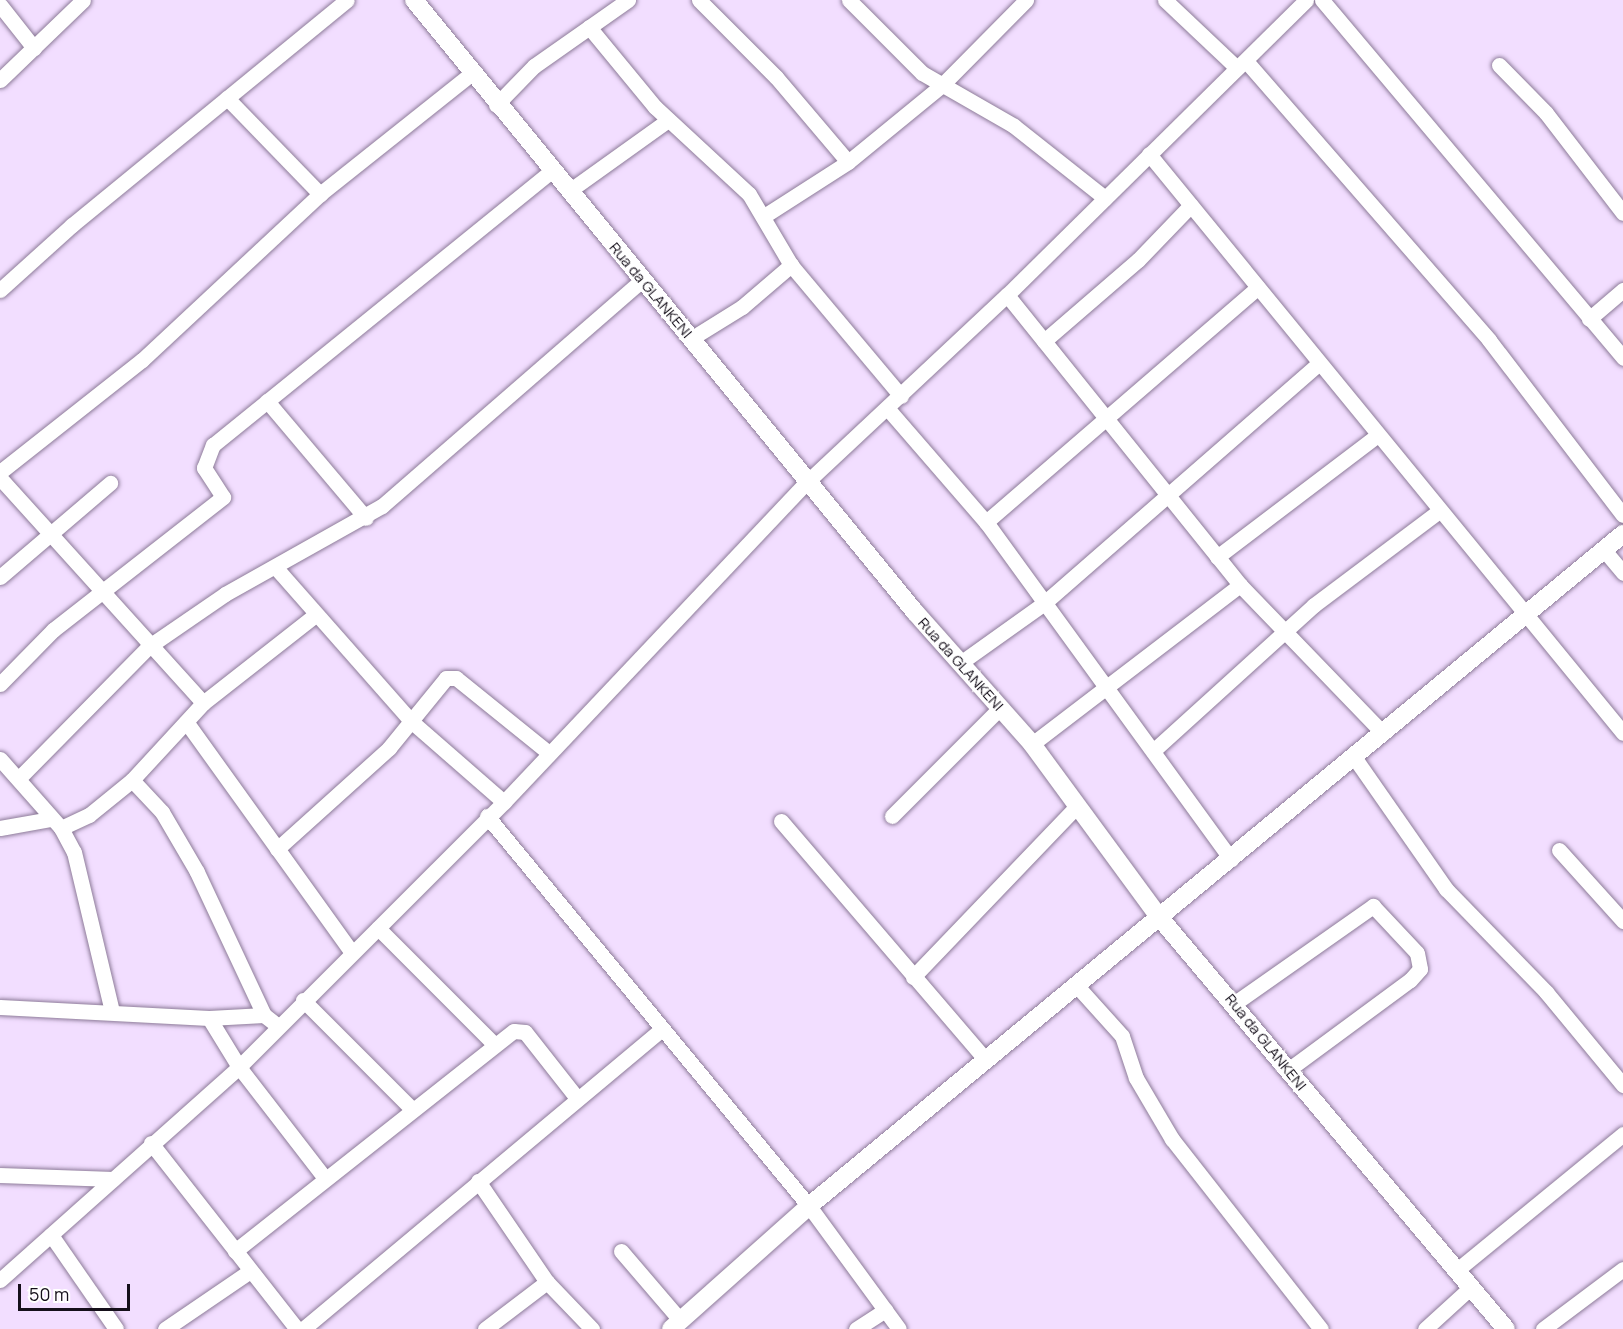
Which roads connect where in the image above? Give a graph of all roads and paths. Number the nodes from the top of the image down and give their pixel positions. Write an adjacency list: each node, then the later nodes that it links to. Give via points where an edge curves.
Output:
1 (83, 0): 13 (street)
2 (347, 0): 19 (street)
3 (414, 0): 16 (street, Rua da GLANKENI)
4 (628, 0): 12 (street)
5 (699, 0): 23 (street, via 776,77)
6 (849, 0): 18 (street)
7 (1026, 0): 18 (street)
8 (1165, 0): 14 (street)
9 (1306, 0): 14 (street)
10 (1322, 0): 37 (street)
11 (0, 5): 13 (street)
12 (589, 27): 20 (street, via 534,66); 21 (street)
13 (34, 48): 17 (street)
14 (1242, 64): 22 (street); 53 (street, via 1489,339)
15 (1499, 65): 29 (street, via 1546,113)
16 (471, 74): 20 (street, Rua da GLANKENI); 26 (street)
17 (0, 80)
18 (941, 86): 23 (street); 27 (street, via 1014,126)
19 (227, 98): 26 (street); 34 (street)
20 (496, 105): 24 (street, Rua da GLANKENI)
21 (668, 120): 25 (street); 30 (street, via 730,174)
22 (1149, 154): 27 (street); 28 (street)
23 (848, 162): 30 (street)
24 (552, 170): 25 (street, Rua da GLANKENI); 43 (street)
25 (569, 191): 32 (street, Rua da GLANKENI)
26 (320, 194): 47 (street, via 142,360)
27 (1105, 198): 36 (street)
28 (1191, 205): 33 (street); 39 (street, via 1138,260)
29 (1623, 213)
30 (764, 216): 31 (street)
31 (791, 265): 38 (street, via 742,307); 42 (street)
32 (643, 279): 38 (street, Rua da GLANKENI); 54 (street, via 419,478)
33 (1257, 287): 41 (street); 45 (street)
34 (0, 290)
35 (1623, 290): 37 (street)
36 (1007, 295): 39 (street); 42 (street)
37 (1588, 320): 40 (street)
38 (692, 338): 49 (street, Rua da GLANKENI)
39 (1044, 341): 45 (street)
40 (1623, 358)
41 (1319, 363): 46 (street); 51 (street)
42 (901, 396): 44 (street)
43 (267, 401): 54 (street); 64 (street, via 206,454 204,468 223,497)
44 (888, 408): 49 (street); 55 (street)
45 (1105, 419): 51 (street); 55 (street)
46 (1378, 435): 52 (street); 59 (street)
47 (0, 472)
48 (0, 478): 56 (street)
49 (808, 481): 70 (street, Rua da GLANKENI, via 915,612); 81 (street)
50 (110, 483): 56 (street)
51 (1168, 495): 59 (street); 65 (street)
52 (1439, 511): 66 (street); 68 (street)
53 (1623, 514)
54 (366, 518): 60 (street)
55 (986, 522): 65 (street)
56 (48, 532): 62 (street); 64 (street)
57 (1623, 534): 58 (street)
58 (1604, 550): 61 (street); 66 (street)
59 (1217, 557): 63 (street)
60 (277, 569): 67 (street); 69 (street, via 225,594)
61 (1623, 573)
62 (0, 577)
63 (1240, 585): 68 (street); 72 (street)
64 (102, 594): 69 (street); 71 (street, via 53,630)
65 (1043, 604): 70 (street); 72 (street)
66 (1524, 615): 77 (street); 78 (street)
67 (315, 616): 73 (street); 75 (street)
68 (1286, 630): 77 (street); 80 (street)
69 (148, 647): 73 (street); 84 (street)
70 (963, 661): 74 (street, Rua da GLANKENI)
71 (0, 684)
72 (1103, 689): 79 (street); 80 (street)
73 (203, 703): 76 (street)
74 (1001, 707): 79 (street, Rua da GLANKENI); 89 (street)
75 (411, 721): 81 (street, via 428,695 453,677); 86 (street); 93 (street)
76 (187, 723): 85 (street); 93 (street)
77 (1383, 733): 82 (street)
78 (1623, 734)
79 (1032, 744): 87 (street, Rua da GLANKENI)
80 (1152, 751): 95 (street)
81 (549, 753): 86 (street)
82 (1354, 757): 95 (street); 114 (street, via 1446,889 1546,992)
83 (0, 759): 84 (street)
84 (19, 778): 91 (street)
85 (132, 780): 91 (street, via 89,815); 106 (street, via 162,812 197,872)
86 (504, 801): 88 (street)
87 (1076, 807): 96 (street, Rua da GLANKENI); 100 (street)
88 (487, 816): 98 (street); 109 (street)
89 (892, 816)
90 (781, 821): 100 (street)
91 (56, 823): 92 (street); 105 (street, via 81,869)
92 (0, 828)
93 (278, 849): 99 (street)
94 (1559, 850): 97 (street)
95 (1232, 859): 96 (street)
96 (1160, 918): 101 (street); 103 (street, Rua da GLANKENI)
97 (1623, 921)
98 (378, 928): 99 (street); 110 (street)
99 (350, 951): 102 (street)
100 (913, 977): 111 (street)
101 (1077, 986): 111 (street); 143 (street, via 1122,1036 1136,1078 1172,1139)
102 (303, 1000): 108 (street); 116 (street)
103 (1235, 1003): 113 (street, Rua da GLANKENI); 113 (street, via 1373,906 1417,953 1420,969 1410,980)
104 (0, 1007): 105 (street)
105 (112, 1012): 107 (street)
106 (264, 1016): 107 (street); 108 (street)
107 (209, 1018): 112 (street)
108 (278, 1025): 112 (street)
109 (660, 1031): 115 (street); 123 (street)
110 (494, 1044): 115 (street, via 514,1031 525,1032); 116 (street)
111 (986, 1060): 123 (street)
112 (239, 1068): 118 (street); 120 (street)
113 (1288, 1070): 128 (street, Rua da GLANKENI)
114 (1623, 1085)
115 (577, 1098): 122 (street)
116 (411, 1108): 120 (street)
117 (1623, 1134): 128 (street)
118 (152, 1143): 121 (street); 125 (street)
119 (0, 1175): 121 (street)
120 (324, 1177): 125 (street)
121 (113, 1179): 124 (street)
122 (478, 1181): 131 (street); 138 (street)
123 (809, 1206): 133 (street); 134 (street)
124 (51, 1235): 130 (street); 135 (street)
125 (235, 1251): 129 (street)
126 (621, 1251): 134 (street)
127 (1623, 1269): 146 (street)
128 (1457, 1270): 132 (street, Rua da GLANKENI)
129 (250, 1271): 136 (street); 137 (street)
130 (0, 1280)
131 (547, 1282): 139 (street); 140 (street)
132 (1471, 1287): 144 (street); 145 (street, Rua da GLANKENI)
133 (885, 1310): 141 (street); 142 (street)
134 (676, 1325)
135 (116, 1329)
136 (165, 1329)
137 (297, 1329)
138 (303, 1329)
139 (485, 1329)
140 (592, 1329)
141 (856, 1329)
142 (899, 1329)
143 (1321, 1329)
144 (1425, 1329)
145 (1506, 1329)
146 (1543, 1329)

